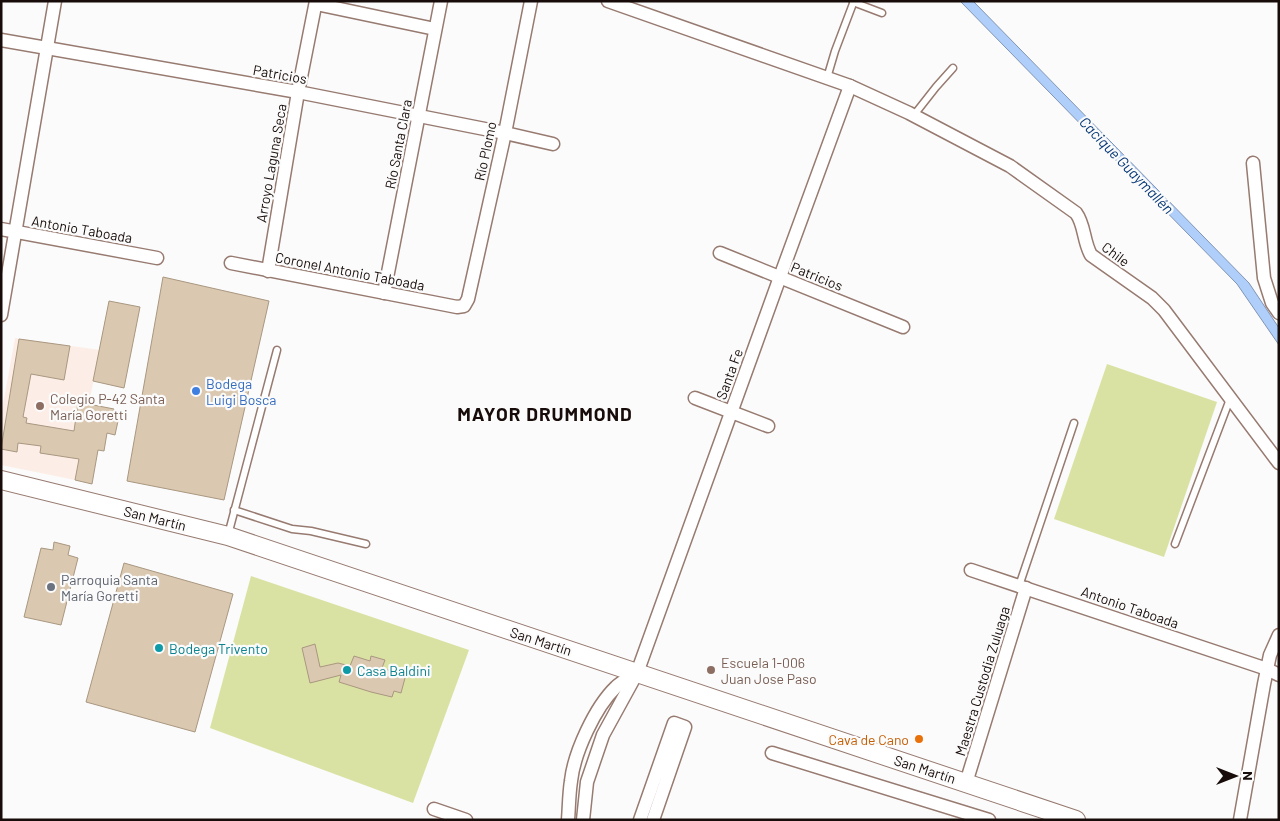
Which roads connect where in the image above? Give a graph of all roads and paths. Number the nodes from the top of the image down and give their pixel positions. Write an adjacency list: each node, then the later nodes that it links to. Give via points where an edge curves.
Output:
1 (55, 1): 10 (street)
2 (441, 1): 8 (street, Río Santa Clara)
3 (530, 1): 17 (street, Río Plomo)
4 (608, 1): 12 (street, Chile)
5 (316, 2): 8 (street); 14 (street, Arroyo Laguna Seca)
6 (854, 2): 7 (lane); 12 (lane)
7 (882, 13)
8 (435, 29): 15 (street, Río Santa Clara)
9 (1, 40): 10 (street, Patricios)
10 (47, 48): 14 (street, Patricios); 21 (street)
11 (953, 68): 16 (lane)
12 (828, 78): 13 (street, Chile)
13 (850, 86): 16 (street, Chile); 26 (street, Santa Fe)
14 (298, 92): 15 (street, Patricios); 25 (street, Arroyo Laguna Seca)
15 (418, 116): 17 (street, Patricios); 27 (street, Río Santa Clara)
16 (914, 116): 34 (street, Chile, via 1010,166 1076,213 1081,220 1086,248 1164,310)
17 (505, 133): 18 (street, Patricios); 28 (street, Río Plomo)
18 (553, 144)
19 (1253, 163): 29 (street, via 1264,278)
20 (1, 229): 21 (street, Antonio Taboada)
21 (16, 232): 23 (street, Antonio Taboada); 30 (street)
22 (720, 253): 26 (street, Patricios)
23 (158, 258)
24 (231, 263): 25 (street, Coronel Antonio Taboada)
25 (268, 271): 27 (street, Coronel Antonio Taboada)
26 (780, 277): 31 (street, Patricios); 35 (street, Santa Fe)
27 (384, 293): 28 (street, Coronel Antonio Taboada)
28 (464, 306)
29 (1279, 313)
30 (1, 315)
31 (903, 327)
32 (277, 350): 40 (lane)
33 (695, 398): 35 (street)
34 (1230, 398): 38 (street, Chile); 43 (lane)
35 (731, 412): 37 (street); 48 (street, Santa Fe)
36 (1074, 423): 45 (lane)
37 (768, 426)
38 (1279, 463)
39 (1, 480): 41 (main road, San Martín)
40 (234, 510): 41 (lane); 42 (lane, via 292,528)
41 (228, 536): 48 (main road, San Martín)
42 (366, 544)
43 (1175, 544)
44 (971, 570): 45 (street, Antonio Taboada)
45 (1023, 587): 47 (street, Antonio Taboada); 55 (street, Maestra Custodia Zuluaga)
46 (1279, 635): 47 (street)
47 (1267, 670): 49 (street, Antonio Taboada); 65 (street)
48 (638, 673): 50 (street, via 617,686); 51 (street, Santa Fe); 55 (main road, San Martín)
49 (1279, 675)
50 (600, 705): 51 (street); 53 (street, via 579,751)
51 (616, 712): 54 (street, Santa Fe, via 603,735)
52 (772, 753): 63 (street)
53 (571, 779): 54 (street); 59 (street)
54 (586, 782): 60 (street, Santa Fe)
55 (966, 782): 57 (main road, San Martín)
56 (434, 809): 58 (street)
57 (1049, 815): 64 (main road, San Martín)
58 (466, 820)
59 (568, 820)
60 (583, 820)
61 (640, 820): 62 (street, via 674,722 685,727)
62 (653, 820)
63 (989, 820)
64 (1076, 820)
65 (1240, 820)

